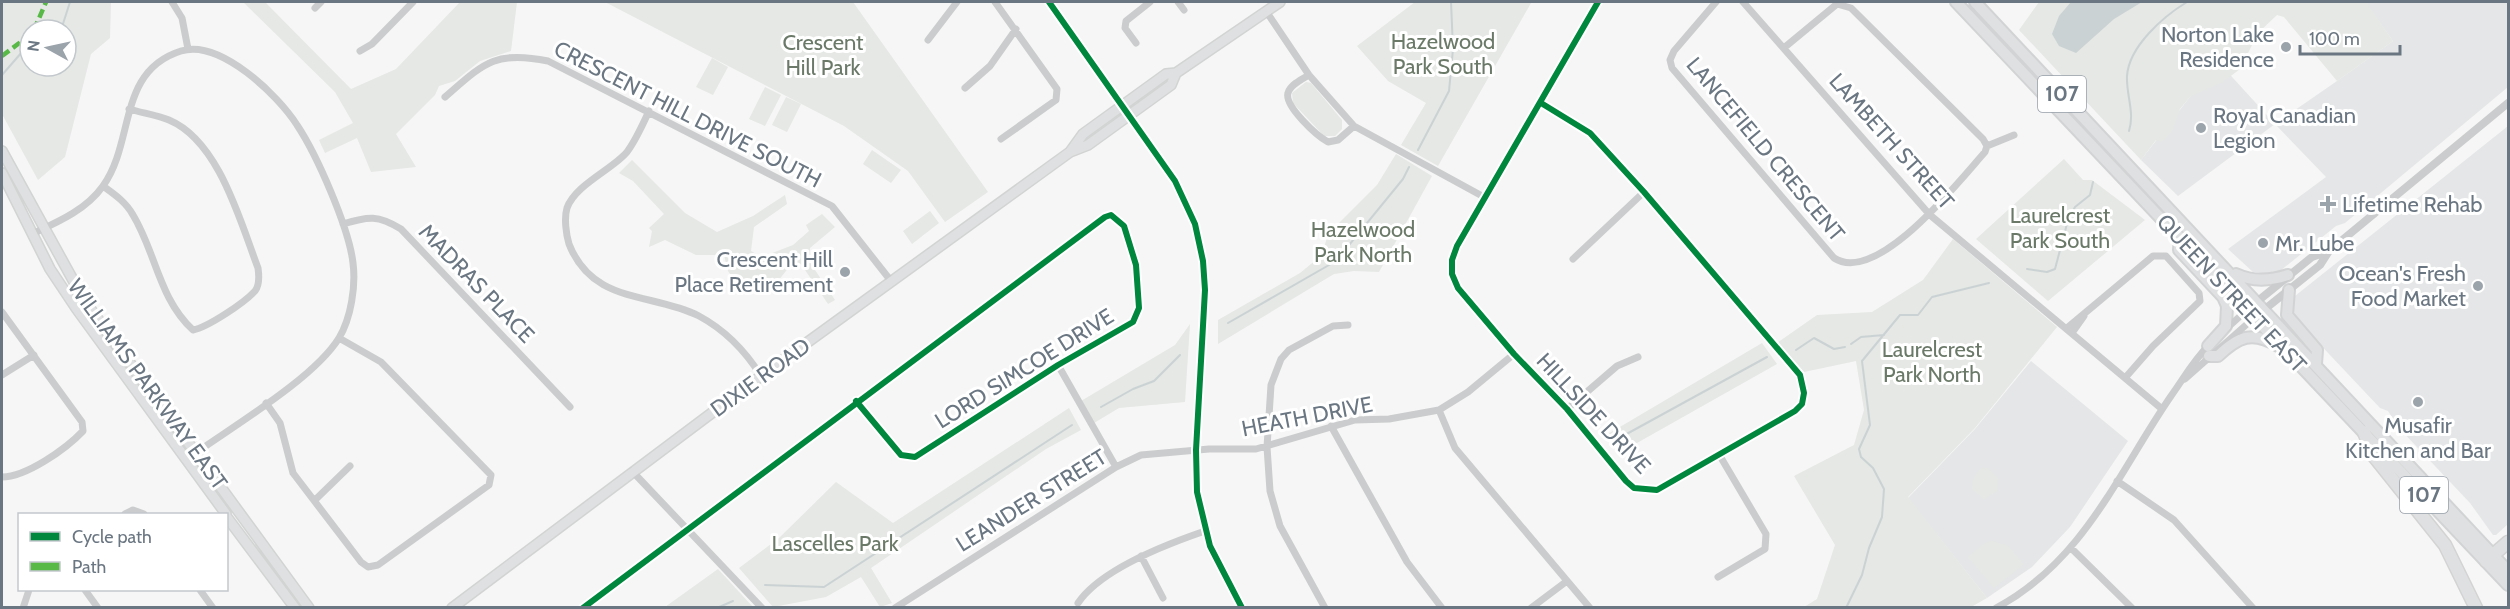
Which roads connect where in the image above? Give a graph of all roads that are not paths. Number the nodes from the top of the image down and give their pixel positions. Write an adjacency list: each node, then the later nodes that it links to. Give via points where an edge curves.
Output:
1 (172, 2): 20 (street, via 182,18)
2 (413, 2): 21 (street, via 372,44)
3 (957, 2): 17 (street)
4 (995, 2): 16 (street)
5 (1049, 2): 28 (street)
6 (1150, 2): 18 (street, via 1126,21 1125,28)
7 (1178, 2): 14 (street)
8 (1280, 2): 15 (main road, DIXIE ROAD)
9 (1598, 2): 26 (street, HILLSIDE DRIVE)
10 (1716, 2): 42 (street, LANCEFIELD CRESCENT, via 1674,51 1672,68 1834,258 1843,264 1854,264 1884,251)
11 (1743, 2): 19 (street, LAMBETH STREET)
12 (1956, 2): 46 (main road, QUEEN STREET EAST / 107)
13 (1975, 2): 49 (main road, QUEEN STREET EAST / 107)
14 (1184, 10)
15 (1266, 11): 22 (main road, DIXIE ROAD); 23 (street)
16 (1016, 29): 24 (street, via 990,66); 34 (street, via 1058,94 1056,100)
17 (928, 40)
18 (1136, 43)
19 (1785, 47): 35 (street, via 1838,4 1845,4); 42 (street, LAMBETH STREET)
20 (188, 49): 29 (street, via 150,68 137,86); 43 (street, via 220,54 246,70 296,122)
21 (360, 51)
22 (1176, 73): 28 (main road, DIXIE ROAD, via 1166,74); 31 (main road, DIXIE ROAD, via 1171,85)
23 (1309, 75): 32 (street); 32 (street, via 1291,87 1287,94 1289,104 1328,142 1338,140)
24 (965, 88)
25 (446, 97): 30 (street, CRESCENT HILL DRIVE SOUTH, via 493,60 522,56 548,61)
26 (1541, 103): 40 (street, HILLSIDE DRIVE, via 1590,133); 41 (street, HILLSIDE DRIVE)
27 (2508, 103): 47 (street)
28 (1123, 105): 31 (street); 37 (main road, DIXIE ROAD, via 1083,134)
29 (129, 109): 39 (street, via 116,160); 39 (street, via 170,120 193,136 213,159 258,268 260,278 255,290 204,328 193,330 169,302 133,214)
30 (650, 111): 51 (street, CRESCENT HILL DRIVE SOUTH, via 832,206); 67 (street, via 627,152 588,182 567,207 566,235 575,260 607,288 696,315 717,327)
31 (1130, 115): 37 (main road, DIXIE ROAD, via 1088,145); 78 (street, via 1182,193 1200,242 1205,290)
32 (1354, 126): 41 (street)
33 (2014, 135): 35 (street)
34 (1001, 139)
35 (1987, 146): 42 (street, LANCEFIELD CRESCENT)
36 (2, 151): 44 (main road, WILLIAMS PARKWAY EAST)
37 (1070, 152): 51 (main road, DIXIE ROAD)
38 (2, 173): 45 (main road, WILLIAMS PARKWAY EAST)
39 (103, 186): 44 (street, via 77,210)
40 (1644, 192): 48 (street); 80 (street, HILLSIDE DRIVE, via 1800,375 1803,384 1802,404 1795,411)
41 (1484, 197): 61 (street, HILLSIDE DRIVE, via 1457,246 1452,274 1458,288)
42 (1930, 215): 57 (street, LAMBETH STREET)
43 (343, 224): 58 (street, via 353,262 354,285); 71 (street, MADRAS PLACE, via 381,217 401,229)
44 (44, 228): 45 (street); 79 (main road, WILLIAMS PARKWAY EAST, via 84,300)
45 (32, 234): 81 (main road, WILLIAMS PARKWAY EAST, via 75,308)
46 (2180, 237): 55 (main road, QUEEN STREET EAST / 107); 59 (main road, via 2179,250 2227,306 2226,326)
47 (2329, 251): 50 (street, via 2312,256); 52 (street, via 2320,265)
48 (1573, 259)
49 (2230, 272): 50 (main road, via 2248,280); 53 (main road, QUEEN STREET EAST / 107)
50 (2288, 275): 53 (street)
51 (891, 281): 67 (main road, DIXIE ROAD)
52 (2289, 290): 53 (street); 64 (main road, via 2288,315 2317,350)
53 (2261, 305): 55 (street); 64 (main road, QUEEN STREET EAST / 107)
54 (2, 312): 60 (street)
55 (2251, 313): 59 (street); 62 (main road, QUEEN STREET EAST / 107)
56 (1348, 325): 77 (street, via 1333,326 1288,351 1281,359 1271,385)
57 (2070, 331): 68 (street, LAMBETH STREET); 68 (street, via 2093,305 2153,256 2166,256 2199,293 2200,301)
58 (339, 338): 70 (street, via 308,370); 87 (street, via 381,362 491,475 489,485 378,565 368,567)
59 (2209, 351): 62 (main road, via 2218,356 2238,340 2264,338); 73 (street, via 2192,362)
60 (34, 354): 66 (street); 85 (street, via 82,422 83,431 27,472)
61 (1514, 354): 72 (street, HILLSIDE DRIVE); 74 (street, HEATH DRIVE)
62 (2290, 354): 76 (main road, QUEEN STREET EAST / 107)
63 (1638, 357): 72 (street, via 1617,366)
64 (2316, 364): 97 (main road, QUEEN STREET EAST / 107)
65 (1058, 365): 69 (street, LORD SIMCOE DRIVE, via 915,457 901,454); 69 (street, LORD SIMCOE DRIVE, via 1134,322 1139,308 1136,265 1124,226 1111,215); 83 (street)
66 (2, 375)
67 (761, 376): 84 (main road, DIXIE ROAD)
68 (2125, 378): 73 (street, LAMBETH STREET)
69 (856, 401): 92 (street, LORD SIMCOE DRIVE)
70 (266, 403): 79 (street); 87 (street, via 280,423 293,473)
71 (570, 407)
72 (1568, 409): 80 (street, HILLSIDE DRIVE, via 1634,488 1657,490)
73 (2162, 409): 86 (street)
74 (1439, 410): 75 (street, HEATH DRIVE); 100 (street, via 1455,448)
75 (1331, 426): 77 (street, HEATH DRIVE); 119 (street, via 1407,562)
76 (2364, 432): 97 (main road, QUEEN STREET EAST / 107); 125 (highway, via 2373,454 2445,546)
77 (1267, 447): 78 (street, HEATH DRIVE); 118 (street, via 1270,491 1280,526)
78 (1196, 450): 83 (street, LEANDER STREET, via 1141,455); 93 (street, via 1197,492)
79 (196, 452): 81 (street); 113 (main road, WILLIAMS PARKWAY EAST)
80 (1720, 456): 99 (street, via 1767,542 1765,549)
81 (186, 459): 90 (main road, WILLIAMS PARKWAY EAST)
82 (350, 466): 87 (street)
83 (1116, 467): 116 (street, LEANDER STREET)
84 (632, 471): 92 (street); 108 (main road, DIXIE ROAD)
85 (2, 477)
86 (2117, 481): 95 (street, via 2098,515); 124 (street, via 2174,520)
87 (315, 500)
88 (127, 513): 89 (street)
89 (141, 513)
90 (225, 513)
91 (228, 518): 112 (main road, WILLIAMS PARKWAY EAST)
92 (689, 530): 114 (street, LORD SIMCOE DRIVE); 115 (street)
93 (1205, 531): 96 (street); 117 (street)
94 (2508, 542): 97 (highway)
95 (2071, 548): 107 (street); 123 (street)
96 (1141, 556): 105 (street); 106 (street, via 1086,591)
97 (2490, 558): 98 (main road, QUEEN STREET EAST / 107); 101 (main road, QUEEN STREET EAST / 107)
98 (2508, 571)
99 (1719, 577)
100 (1567, 581): 120 (street); 121 (street)
101 (2508, 585)
102 (29, 591): 109 (street)
103 (86, 591): 110 (street)
104 (201, 591): 111 (street)
105 (1163, 598)
106 (1078, 603)
107 (2011, 604): 122 (street)
108 (452, 607)
109 (23, 608)
110 (98, 608)
111 (213, 608)
112 (295, 608)
113 (309, 608)
114 (583, 608)
115 (762, 608)
116 (895, 608)
117 (1242, 608)
118 (1325, 608)
119 (1442, 608)
120 (1531, 608)
121 (1590, 608)
122 (1996, 608)
123 (2132, 608)
124 (2253, 608)
125 (2476, 608)

